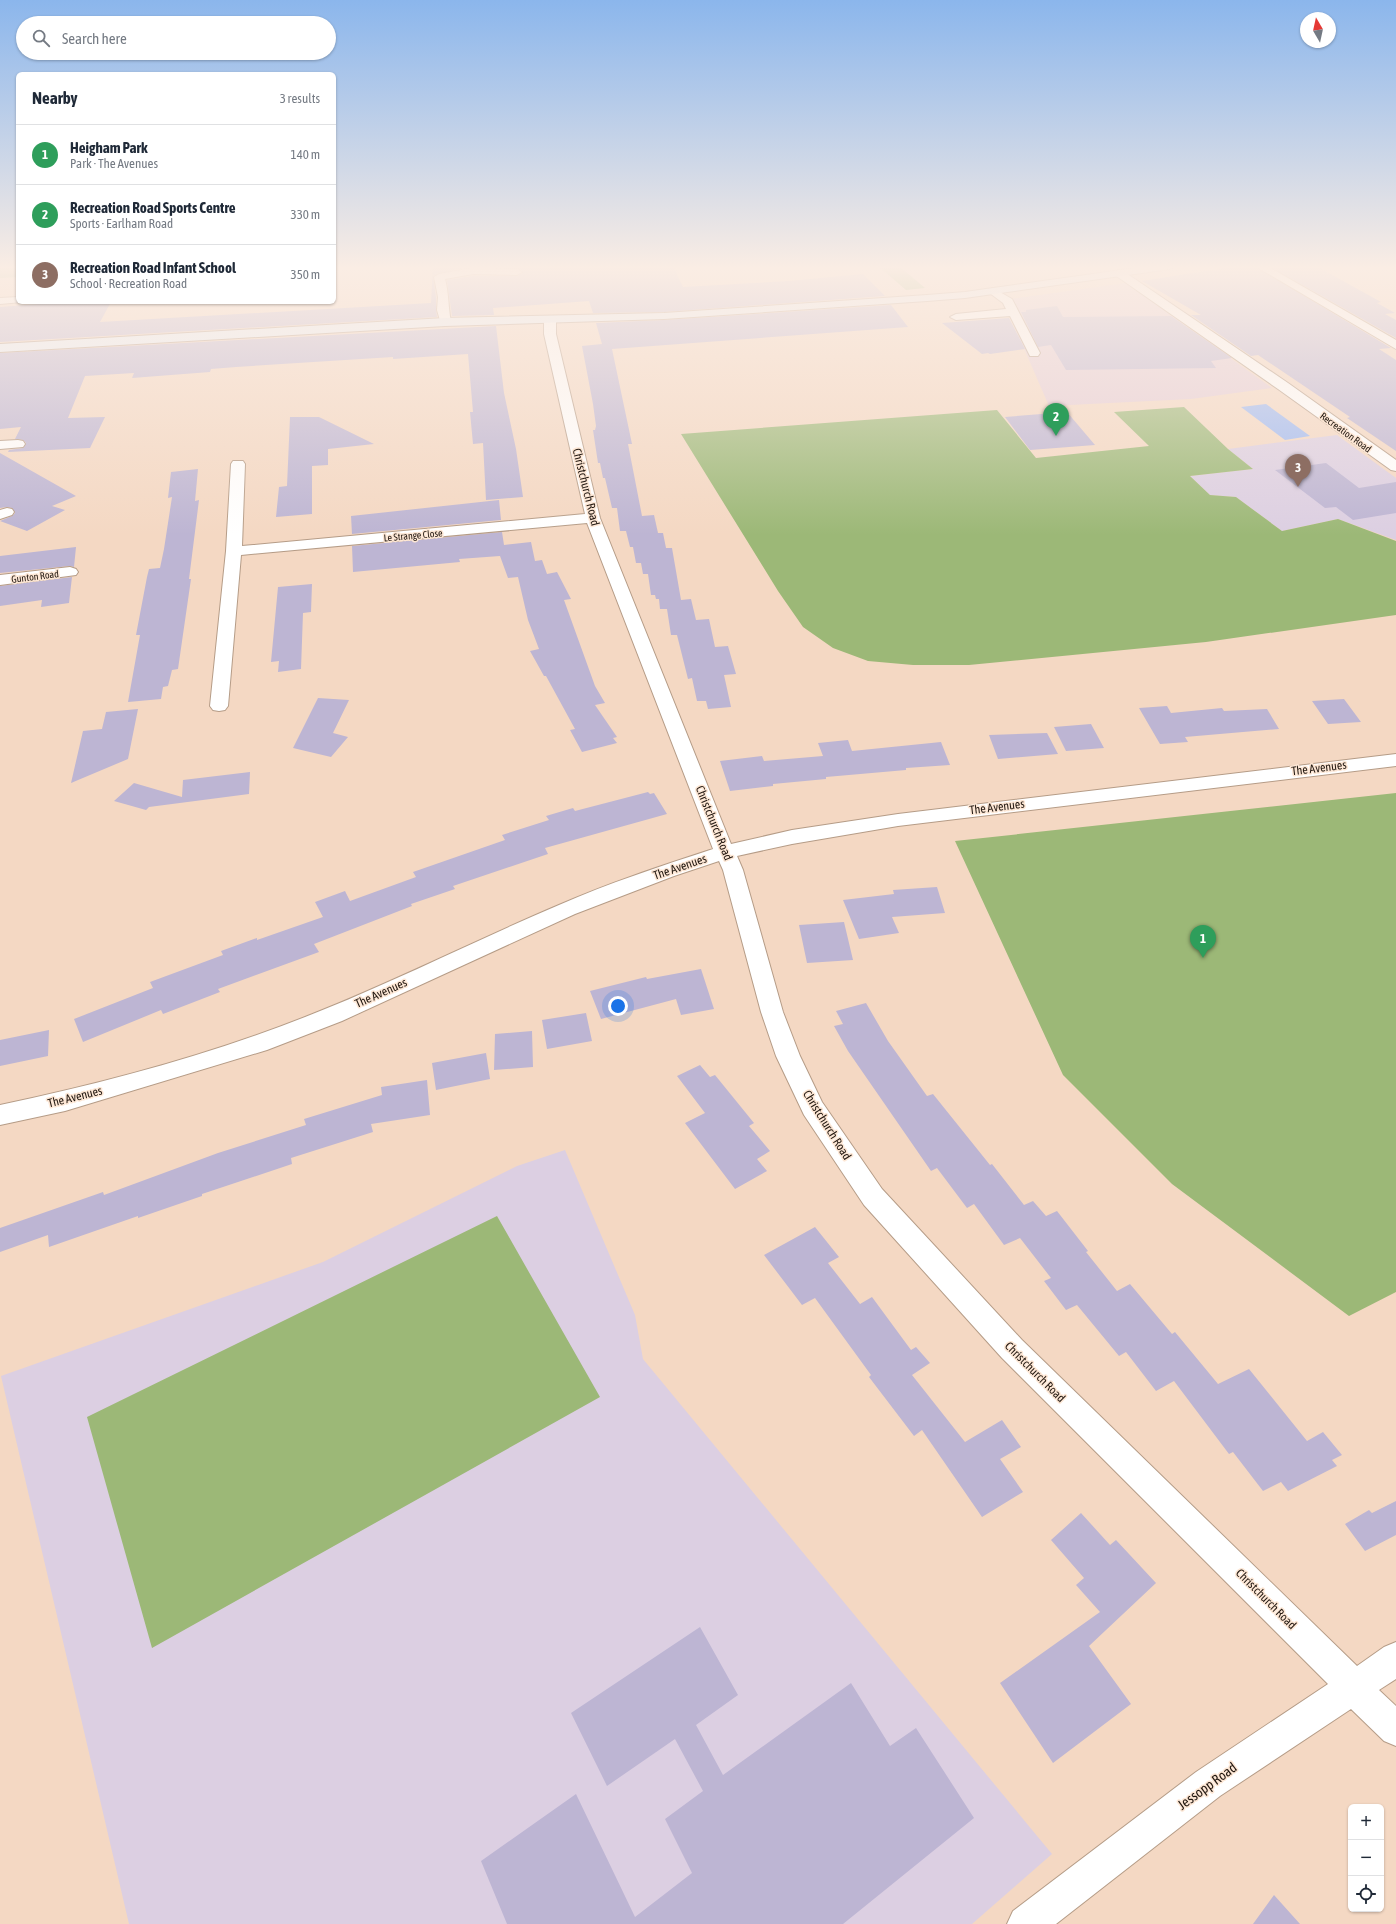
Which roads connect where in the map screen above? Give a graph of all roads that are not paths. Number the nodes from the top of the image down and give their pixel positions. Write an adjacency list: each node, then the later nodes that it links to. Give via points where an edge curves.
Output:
1 (555, 356): 7 (street, Christchurch Road)
2 (1239, 356): 6 (street, Recreation Road)
3 (18, 444): 4 (street)
4 (0, 445)
5 (238, 464): 8 (street)
6 (1396, 467)
7 (592, 518): 8 (street, Le Strange Close); 13 (street, Christchurch Road)
8 (234, 551): 11 (street)
9 (70, 572): 10 (street, Gunton Road)
10 (0, 580)
11 (219, 706)
12 (1396, 760): 13 (street, The Avenues, via 898,820 792,837)
13 (725, 852): 14 (street, The Avenues, via 568,909 334,1015 259,1044 65,1101); 16 (street, Christchurch Road, via 734,870 772,1012 788,1056 813,1108 873,1197 1012,1349)
14 (0, 1115)
15 (1396, 1659): 16 (street, Jessopp Road)
16 (1353, 1687): 17 (street, Christchurch Road); 18 (street, Jessopp Road, via 1208,1784)
17 (1396, 1729)
18 (1026, 1924)

